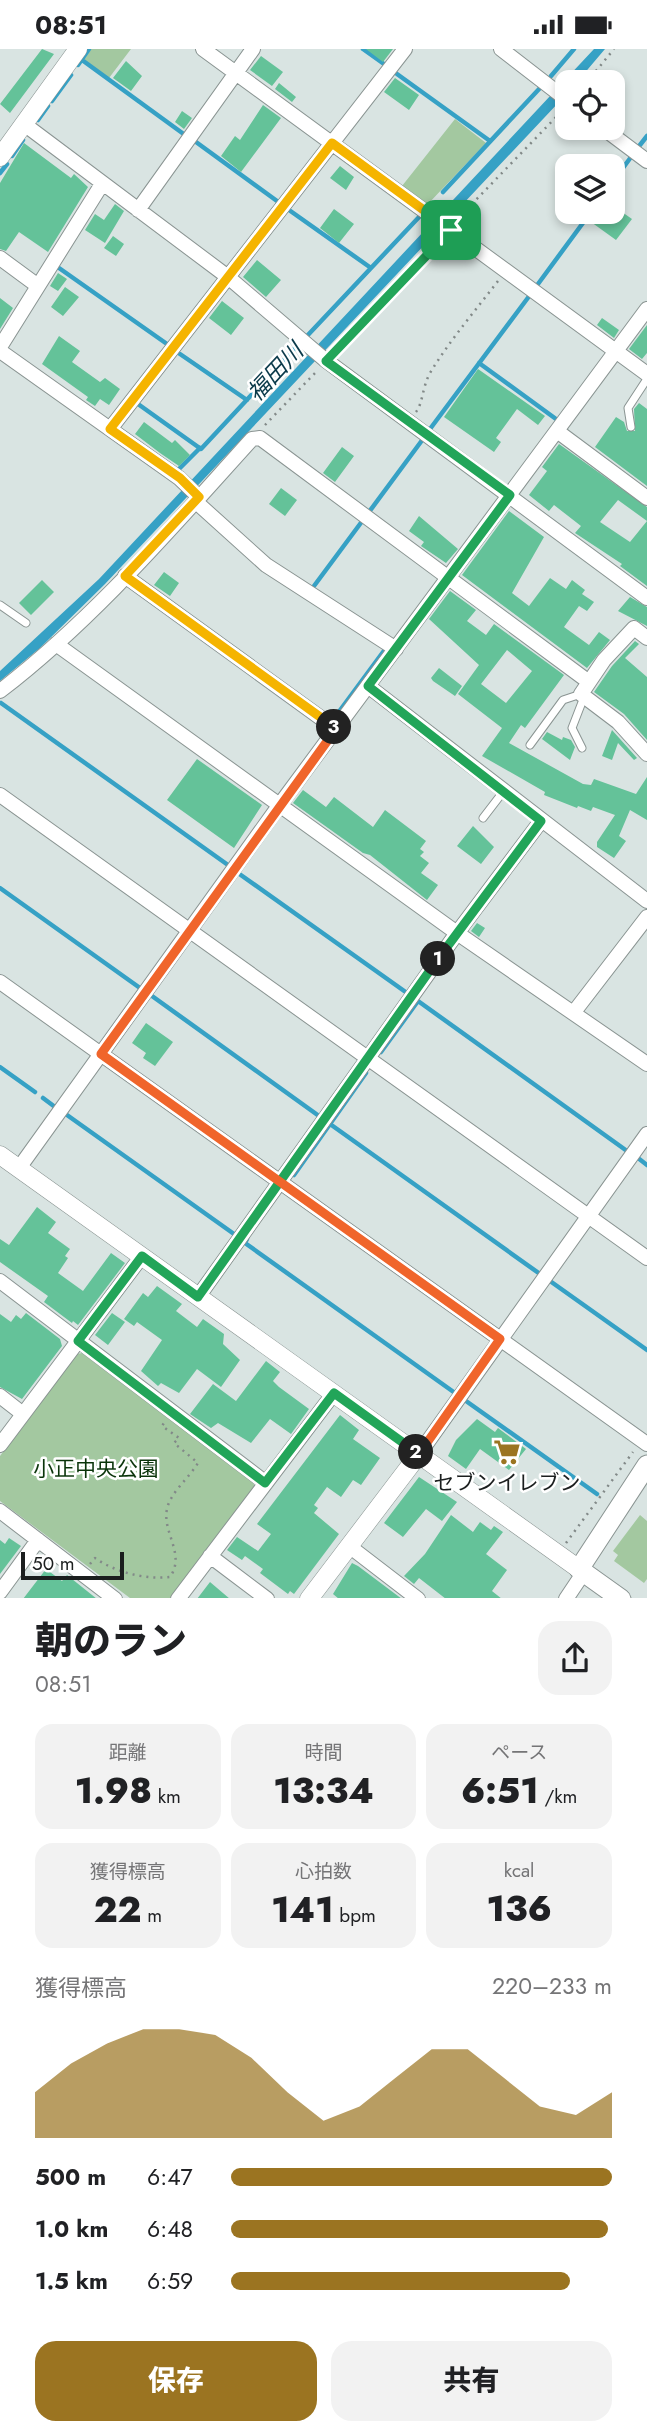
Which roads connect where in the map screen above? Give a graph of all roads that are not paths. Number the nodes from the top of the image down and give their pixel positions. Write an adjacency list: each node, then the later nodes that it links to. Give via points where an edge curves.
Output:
1 (78, 49): 8 (street)
2 (203, 49): 6 (street)
3 (253, 49): 6 (street)
4 (405, 49): 10 (street)
5 (501, 49): 7 (street)
6 (236, 73): 10 (street); 14 (street)
7 (555, 89)
8 (24, 124): 11 (street); 13 (street)
9 (619, 140): 12 (street)
10 (332, 143): 16 (street); 20 (street)
11 (0, 157)
12 (647, 161)
13 (103, 184): 14 (street); 17 (street)
14 (138, 210): 16 (street)
15 (0, 258): 17 (street)
16 (228, 277): 23 (street); 25 (street, via 309,348)
17 (38, 286): 19 (street)
18 (647, 309): 20 (street)
19 (0, 349): 23 (street)
20 (616, 351): 21 (street); 24 (street)
21 (647, 377): 22 (lane, via 628,408)
22 (631, 427)
23 (110, 429): 26 (street, via 183,481)
24 (557, 431): 25 (street); 27 (street)
25 (510, 495): 29 (street); 30 (street)
26 (197, 498): 28 (street); 29 (street, via 252,439 260,438); 35 (street, via 266,565)
27 (647, 498)
28 (125, 576): 34 (street); 39 (street)
29 (449, 577): 35 (street); 38 (street)
30 (647, 598)
31 (0, 605): 32 (lane)
32 (26, 623)
33 (647, 638): 38 (street, via 634,628)
34 (56, 644): 37 (street); 45 (street)
35 (396, 649): 36 (street)
36 (368, 686): 39 (street); 43 (street)
37 (0, 691)
38 (585, 691): 40 (lane, via 562,700); 41 (lane, via 572,728); 42 (street)
39 (336, 729): 45 (street)
40 (530, 745)
41 (582, 748)
42 (647, 754)
43 (503, 792): 46 (lane); 47 (street)
44 (0, 795): 50 (street)
45 (281, 803): 50 (street); 51 (street)
46 (483, 818)
47 (541, 821): 48 (street); 51 (street)
48 (647, 901)
49 (647, 917): 53 (street)
50 (189, 931): 54 (street); 55 (street)
51 (457, 933): 53 (street); 55 (street)
52 (0, 982): 54 (street)
53 (574, 1012): 56 (street)
54 (101, 1054): 59 (street); 60 (street)
55 (368, 1058): 60 (street); 61 (street)
56 (647, 1064)
57 (647, 1134): 61 (street)
58 (0, 1155): 59 (street)
59 (19, 1168): 62 (street)
60 (280, 1182): 65 (street); 66 (street)
61 (588, 1217): 63 (street); 66 (street)
62 (142, 1256): 65 (street); 67 (street)
63 (647, 1258)
64 (0, 1281): 67 (street)
65 (198, 1297): 68 (street)
66 (500, 1339): 71 (street); 73 (street)
67 (78, 1341): 70 (street); 75 (street)
68 (334, 1393): 73 (street); 75 (street)
69 (0, 1396): 70 (street)
70 (23, 1414): 72 (street)
71 (644, 1442)
72 (0, 1445)
73 (419, 1454): 78 (street); 80 (street)
74 (647, 1465): 80 (main road)
75 (265, 1483): 79 (street)
76 (0, 1511): 77 (street)
77 (38, 1540): 81 (street); 82 (street)
78 (349, 1546): 85 (street); 86 (street)
79 (210, 1556): 83 (street); 84 (street)
80 (582, 1571): 87 (street); 88 (main road)
81 (0, 1592)
82 (115, 1598)
83 (178, 1598)
84 (267, 1598)
85 (309, 1598)
86 (418, 1598)
87 (566, 1598)
88 (621, 1598)

